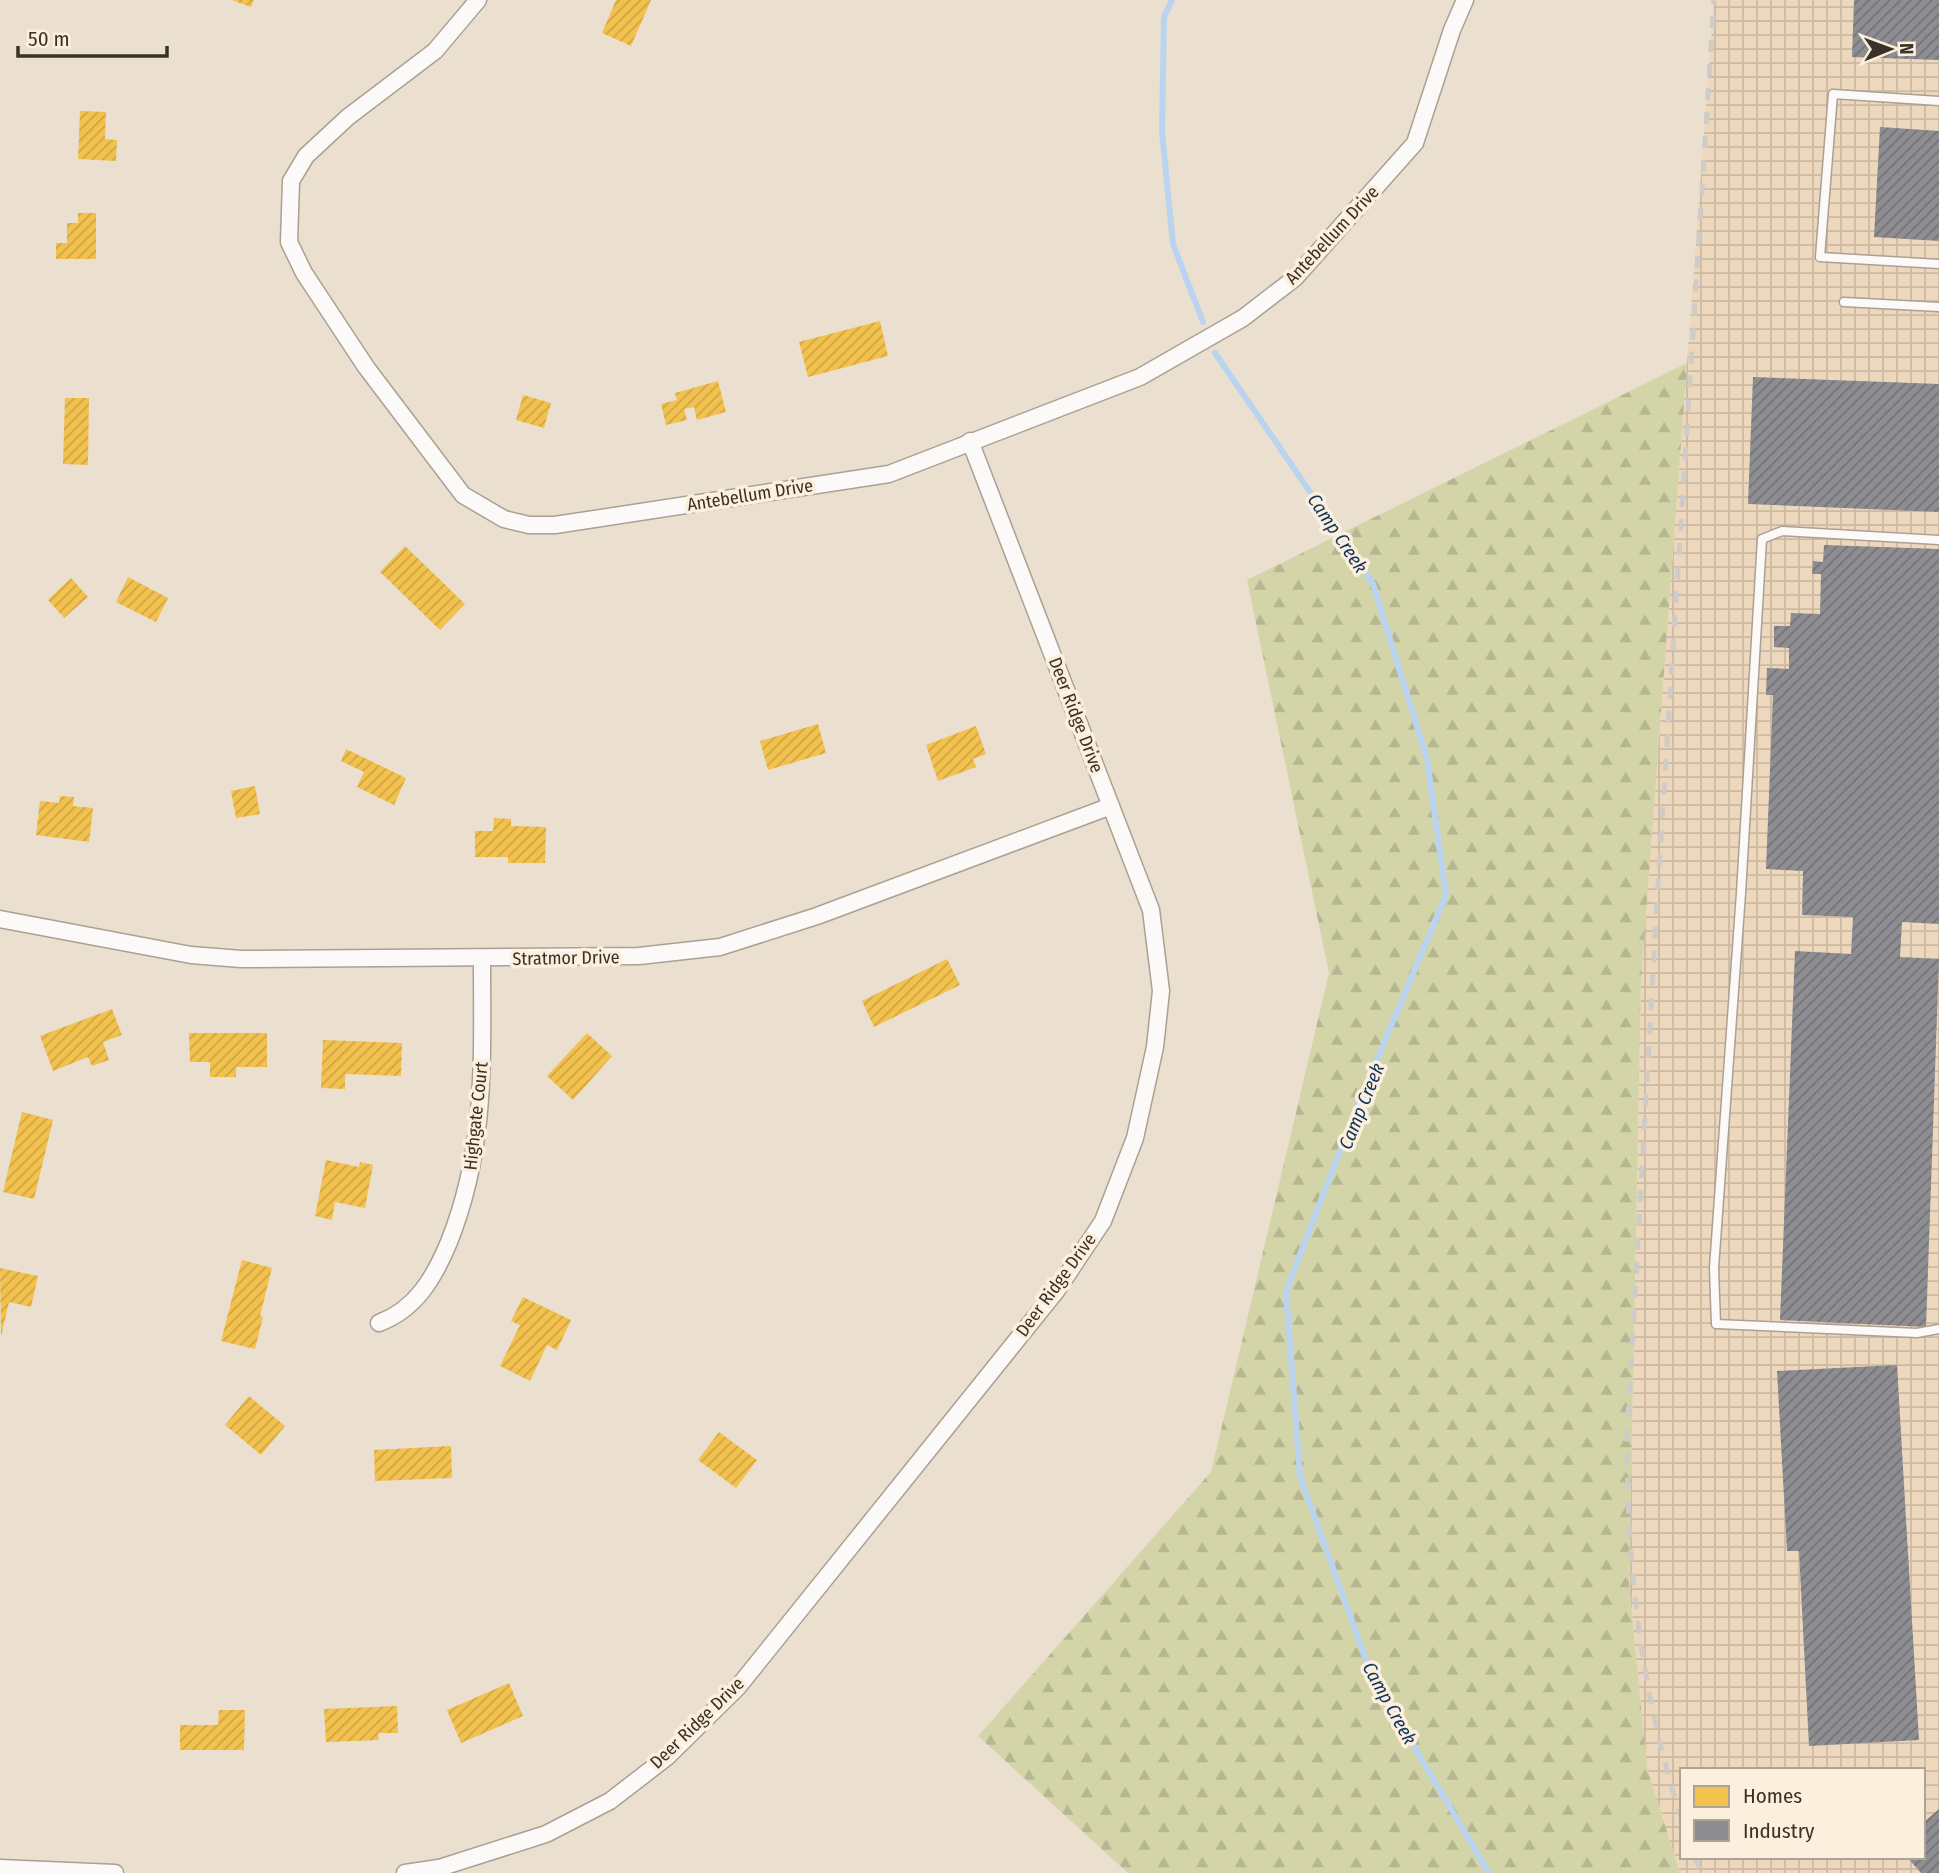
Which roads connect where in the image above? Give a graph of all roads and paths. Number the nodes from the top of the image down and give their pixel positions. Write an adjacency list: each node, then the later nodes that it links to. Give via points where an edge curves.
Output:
1 (478, 0): 7 (street, Antebellum Drive, via 435,51 348,117 306,156 291,181 290,197 289,243 304,273 366,367 463,495 504,519 555,525 889,474)
2 (1465, 0): 7 (street, Antebellum Drive, via 1415,143 1295,278 1243,318 1140,377)
3 (1939, 101): 4 (lane, via 1833,94 1819,257)
4 (1939, 264)
5 (1844, 302): 6 (lane)
6 (1939, 307)
7 (970, 441): 9 (street, Deer Ridge Drive)
8 (1939, 540): 13 (lane, via 1782,531 1762,539 1714,1268 1716,1324 1917,1333)
9 (1111, 806): 11 (street, Stratmor Drive, via 817,916 720,947 639,956); 16 (street, Deer Ridge Drive, via 1151,910 1161,992 1155,1047 1135,1138 1103,1220 1057,1290 737,1687 667,1757 610,1801 545,1834 439,1868)
10 (0, 919): 11 (street, Stratmor Drive, via 191,955)
11 (482, 959): 12 (street, Highgate Court, via 482,1086 475,1154 461,1211 438,1268 416,1300 396,1317)
12 (379, 1323)
13 (1939, 1329)
14 (0, 1868): 15 (street)
15 (115, 1873)
16 (405, 1873)

